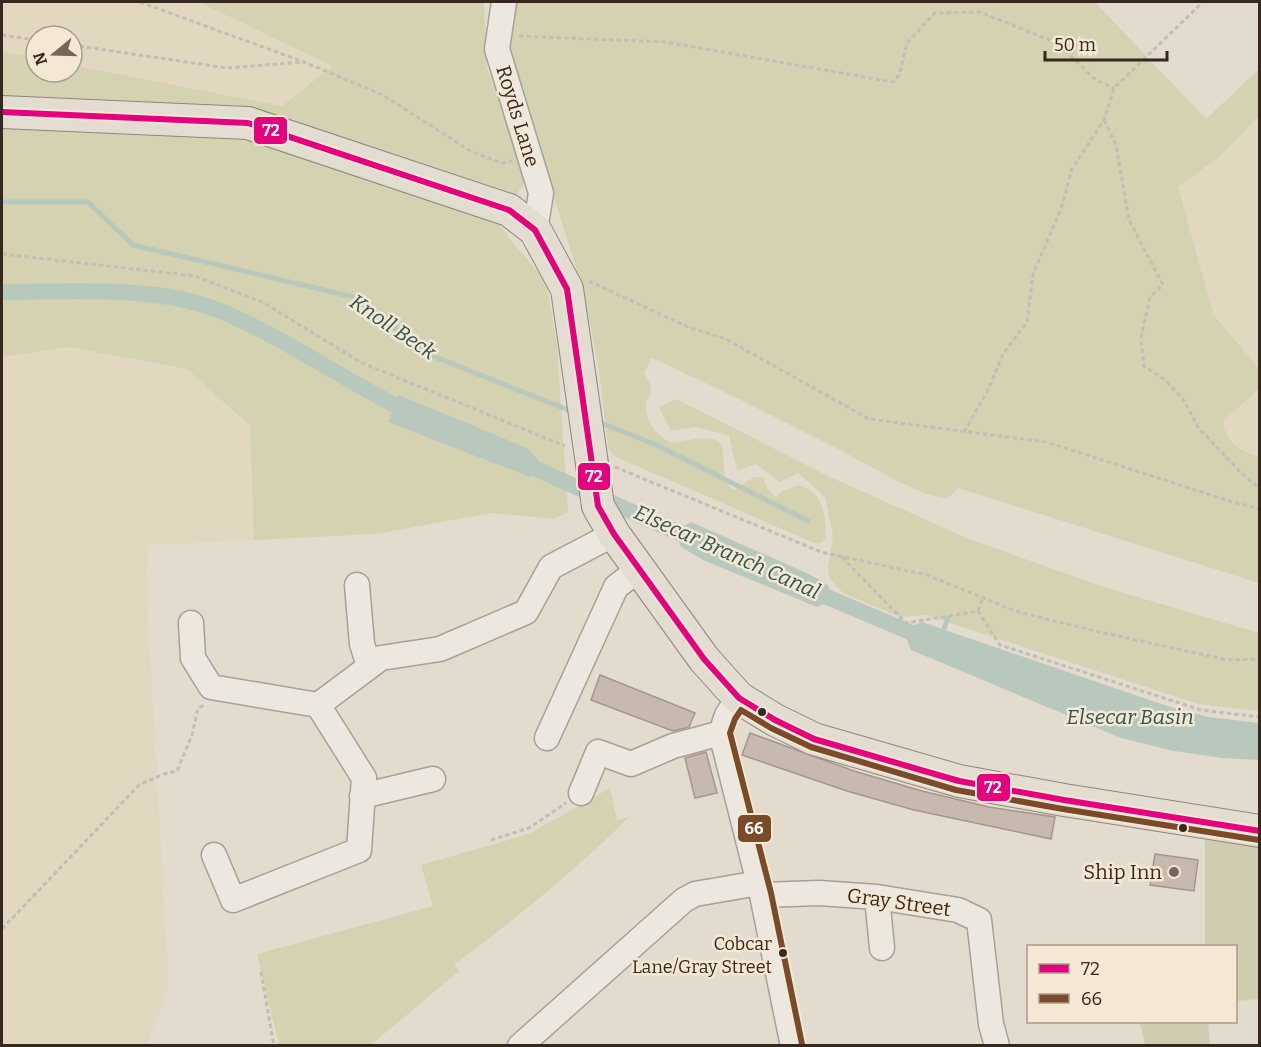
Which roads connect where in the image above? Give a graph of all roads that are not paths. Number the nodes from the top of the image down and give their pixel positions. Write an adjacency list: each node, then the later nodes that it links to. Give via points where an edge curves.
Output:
1 (504, 2): 3 (street, Royds Lane, via 497,48 541,193)
2 (2, 112): 3 (main road, via 248,123 509,210)
3 (535, 230): 4 (main road, via 560,276 598,506)
4 (614, 534): 5 (main road); 8 (street, via 551,567 526,612 440,649 381,658)
5 (639, 569): 9 (main road, via 704,659); 12 (street, via 616,587)
6 (357, 585): 8 (street, via 362,644)
7 (191, 623): 10 (street, via 194,658 211,687)
8 (369, 666): 10 (street)
9 (739, 698): 11 (street); 16 (main road, via 814,740 959,781)
10 (318, 705): 15 (street, via 364,778)
11 (721, 733): 14 (street, via 673,746 631,764 598,752); 18 (street)
12 (547, 738)
13 (433, 778): 15 (street)
14 (581, 793)
15 (363, 796): 17 (street, via 359,850 254,892 233,900)
16 (1260, 831)
17 (214, 855)
18 (760, 889): 19 (street, Gray Street); 21 (street, Gray Street, via 695,894 684,900); 22 (street)
19 (876, 897): 20 (street); 23 (street, Gray Street, via 958,910 979,920)
20 (882, 948)
21 (524, 1044)
22 (793, 1046)
23 (997, 1046)

